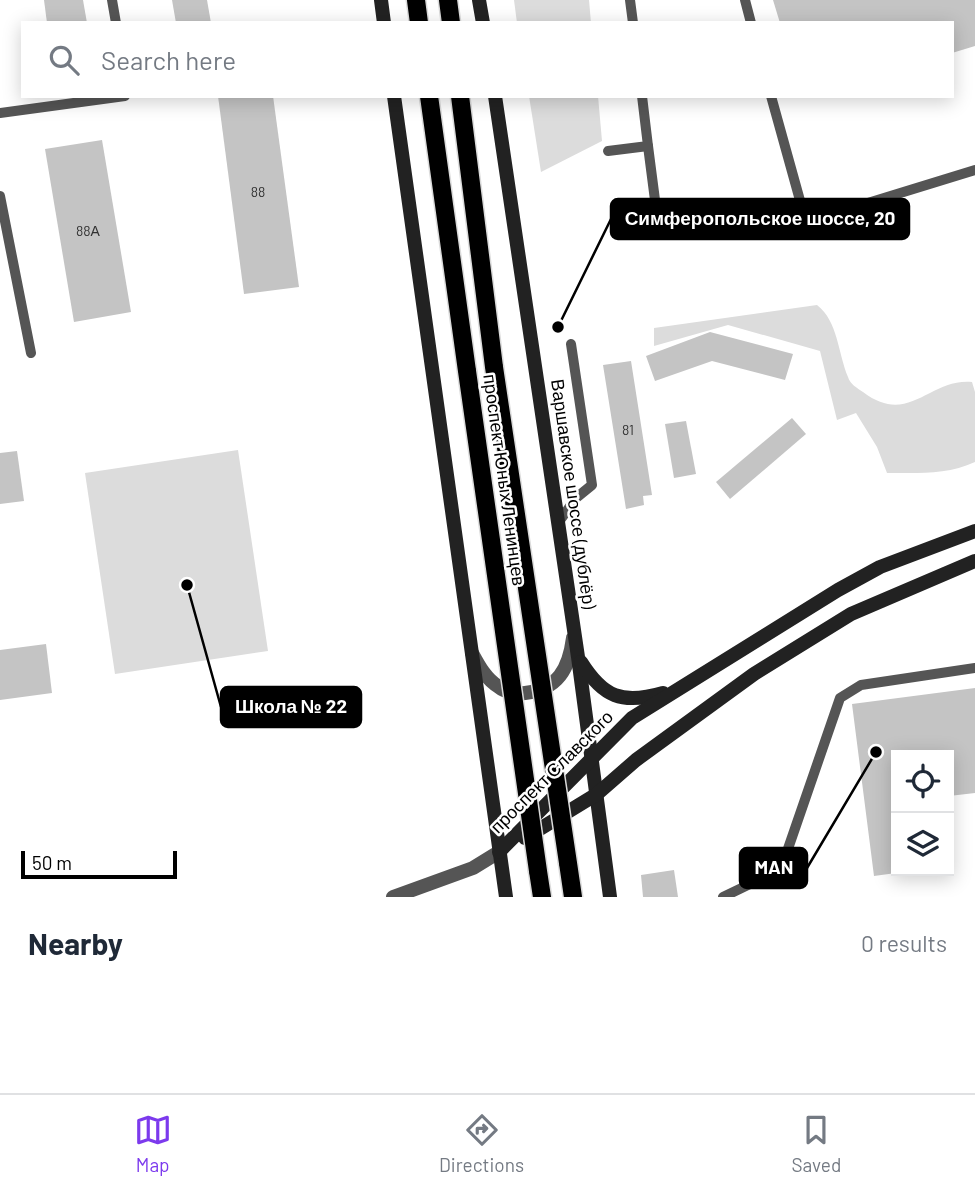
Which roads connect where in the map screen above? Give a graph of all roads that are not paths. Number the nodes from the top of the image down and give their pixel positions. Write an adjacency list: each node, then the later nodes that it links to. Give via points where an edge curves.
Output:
1 (113, 0): 8 (lane)
2 (381, 0): 9 (main road)
3 (416, 0): 10 (main road)
4 (448, 0): 11 (main road)
5 (480, 0): 12 (main road)
6 (630, 0): 13 (lane)
7 (745, 0): 14 (lane)
8 (116, 21)
9 (384, 21)
10 (419, 21)
11 (450, 21)
12 (483, 21)
13 (633, 21)
14 (750, 21)
15 (110, 98): 22 (lane)
16 (394, 98): 34 (main road)
17 (429, 98): 43 (main road, проспект Юных Ленинцев, bridge)
18 (460, 98): 44 (main road, проспект Юных Ленинцев, bridge, via 494,367)
19 (495, 98): 30 (main road, Варшавское шоссе (дублёр))
20 (642, 98): 23 (lane)
21 (772, 98): 27 (lane)
22 (0, 113)
23 (648, 146): 24 (lane); 27 (lane, via 659,231)
24 (608, 151)
25 (975, 170): 27 (lane)
26 (0, 196): 29 (lane)
27 (806, 222)
28 (570, 344): 30 (lane, via 592,485)
29 (31, 353)
30 (558, 523): 33 (main road, Варшавское шоссе (дублёр))
31 (975, 531): 37 (main road, проспект Славского, via 880,568 838,590)
32 (975, 561): 39 (main road, проспект Славского, via 840,620 754,674)
33 (574, 632): 34 (street, via 570,661 557,682 540,691 519,694 500,688 483,673); 35 (main road, Варшавское шоссе (дублёр))
34 (470, 649): 40 (main road)
35 (578, 657): 37 (main road, via 594,682 612,697 644,699); 38 (main road, Варшавское шоссе (дублёр))
36 (975, 668): 46 (lane, via 861,685 840,698 781,869)
37 (684, 686): 38 (main road, проспект Славского, via 632,718)
38 (592, 756): 39 (main road, Варшавское шоссе (дублёр)); 40 (main road, проспект Славского)
39 (597, 794): 40 (main road, проспект Славского); 45 (main road, Варшавское шоссе (дублёр))
40 (499, 852): 41 (street, via 473,868); 42 (main road)
41 (393, 897)
42 (506, 897)
43 (542, 897)
44 (573, 897)
45 (610, 897)
46 (723, 897)

